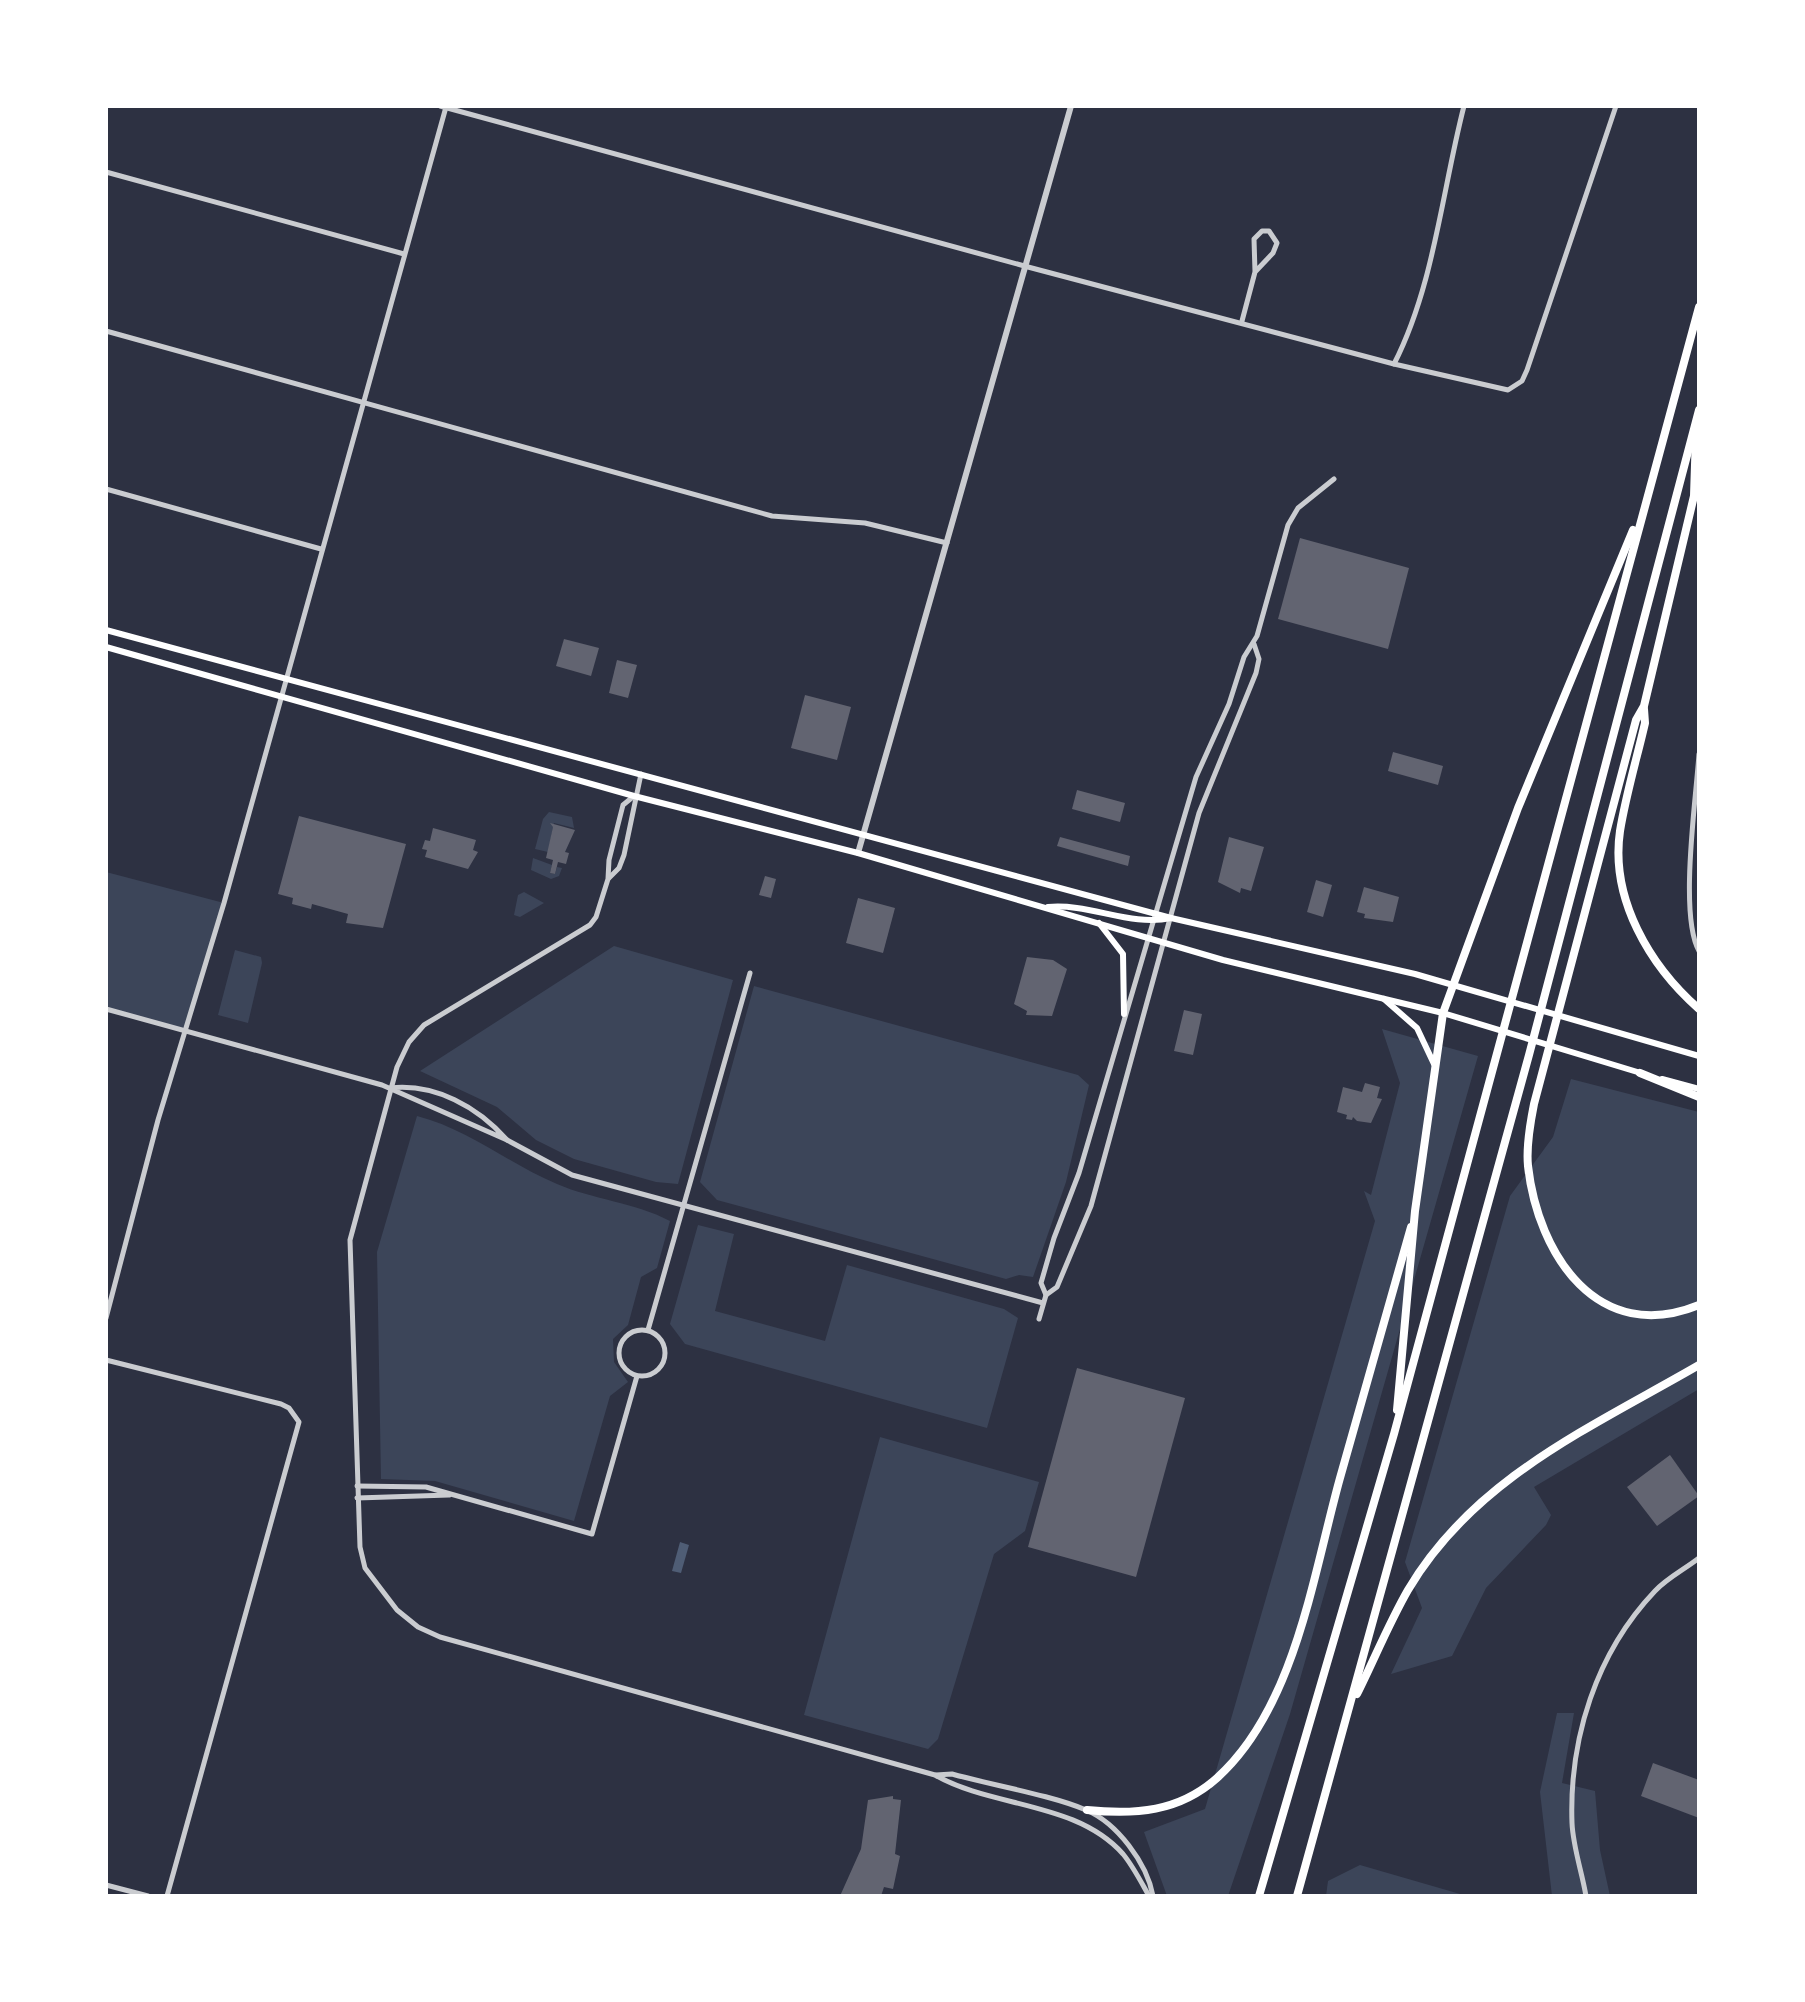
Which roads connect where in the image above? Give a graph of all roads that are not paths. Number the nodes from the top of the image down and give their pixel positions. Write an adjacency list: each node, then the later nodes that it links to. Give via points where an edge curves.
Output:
1 (1071, 106): 7 (street)
2 (1464, 106): 12 (street, via 1429,260 1408,336)
3 (1616, 106): 12 (street, via 1527,370 1515,387 1497,389)
4 (444, 107): 6 (street); 7 (street)
5 (106, 172): 6 (street)
6 (404, 254): 13 (street)
7 (1028, 267): 10 (street); 19 (street)
8 (1255, 272): 8 (street, via 1277,243 1269,231 1254,239); 10 (street)
9 (1699, 307): 18 (highway)
10 (1242, 321): 12 (street)
11 (106, 331): 13 (street)
12 (1394, 364)
13 (364, 402): 19 (street, via 772,516 865,523); 20 (street)
14 (1699, 410): 15 (highway)
15 (1696, 420): 26 (highway, via 1694,496); 72 (highway)
16 (1334, 479): 22 (street, via 1298,508 1288,525)
17 (106, 489): 20 (street)
18 (1646, 499): 42 (highway, via 1518,808); 67 (highway)
19 (948, 543): 30 (street)
20 (321, 549): 24 (street)
21 (106, 630): 24 (main road)
22 (1254, 643): 34 (street, via 1200,767); 35 (street, via 1256,673 1208,785)
23 (106, 647): 25 (main road)
24 (286, 678): 25 (street); 28 (main road)
25 (282, 694): 29 (main road); 48 (street)
26 (1644, 706): 45 (highway, via 1645,723 1620,833 1620,871 1627,906 1644,942 1665,975); 60 (highway, via 1534,1104 1528,1163 1548,1242 1575,1283 1612,1307 1654,1315)
27 (1699, 754): 40 (street, via 1690,896 1692,938)
28 (641, 774): 29 (street); 30 (main road)
29 (634, 796): 31 (main road); 32 (street, via 623,805); 32 (street, via 624,855)
30 (863, 835): 31 (street); 34 (main road)
31 (858, 853): 33 (main road)
32 (608, 879): 52 (street, via 590,925 424,1025 409,1042)
33 (1045, 907): 36 (main road, via 1068,905); 37 (main road)
34 (1156, 913): 35 (main road); 36 (street)
35 (1171, 918): 36 (main road); 39 (street); 42 (main road)
36 (1154, 922): 38 (street)
37 (1099, 923): 38 (main road); 47 (main road, via 1123,954)
38 (1150, 937): 39 (main road); 47 (street)
39 (1165, 941): 43 (main road); 58 (street, via 1091,1206 1057,1287)
40 (1699, 951)
41 (750, 973): 56 (street)
42 (1452, 987): 46 (highway); 49 (main road)
43 (1382, 997): 46 (main road); 50 (main road, via 1417,1028)
44 (106, 1009): 48 (street)
45 (1699, 1009)
46 (1443, 1013): 50 (highway); 51 (main road)
47 (1124, 1014): 58 (street, via 1041,1283)
48 (186, 1030): 52 (street); 61 (street)
49 (1699, 1056)
50 (1434, 1064): 57 (highway)
51 (1640, 1073): 53 (main road); 54 (highway)
52 (390, 1088): 55 (street); 55 (street, via 426,1089 472,1108); 68 (street, via 350,1240)
53 (1699, 1089)
54 (1699, 1097)
55 (507, 1140): 56 (street, via 572,1175)
56 (683, 1207): 59 (street); 63 (street)
57 (1415, 1211): 67 (highway); 74 (highway, via 1278,1691 1250,1741 1218,1778 1198,1792 1152,1811)
58 (1046, 1295): 59 (street)
59 (1043, 1303): 62 (street)
60 (1699, 1305)
61 (106, 1318)
62 (1039, 1319)
63 (648, 1330): 66 (street, via 661,1339 665,1360 657,1372); 66 (street, via 630,1333 619,1348 622,1366)
64 (106, 1360): 77 (street, via 281,1404 299,1422)
65 (1699, 1365): 72 (highway, via 1567,1438 1474,1508 1409,1589)
66 (637, 1376): 69 (street, via 592,1534)
67 (1394, 1434): 79 (highway)
68 (357, 1486): 69 (street, via 426,1487); 70 (street)
69 (450, 1495): 70 (street)
70 (357, 1498): 73 (street, via 365,1568 397,1610 418,1627 465,1645)
71 (1699, 1558): 81 (street, via 1656,1589 1631,1621 1603,1665 1586,1706 1573,1772 1572,1826)
72 (1348, 1713): 80 (highway)
73 (935, 1775): 74 (street, via 952,1774); 78 (street, via 956,1788 1079,1824 1123,1854)
74 (1087, 1810): 78 (street, via 1133,1851)
75 (106, 1885): 76 (street)
76 (148, 1896)
77 (167, 1896)
78 (1151, 1896)
79 (1259, 1896)
80 (1297, 1896)
81 (1586, 1896)

